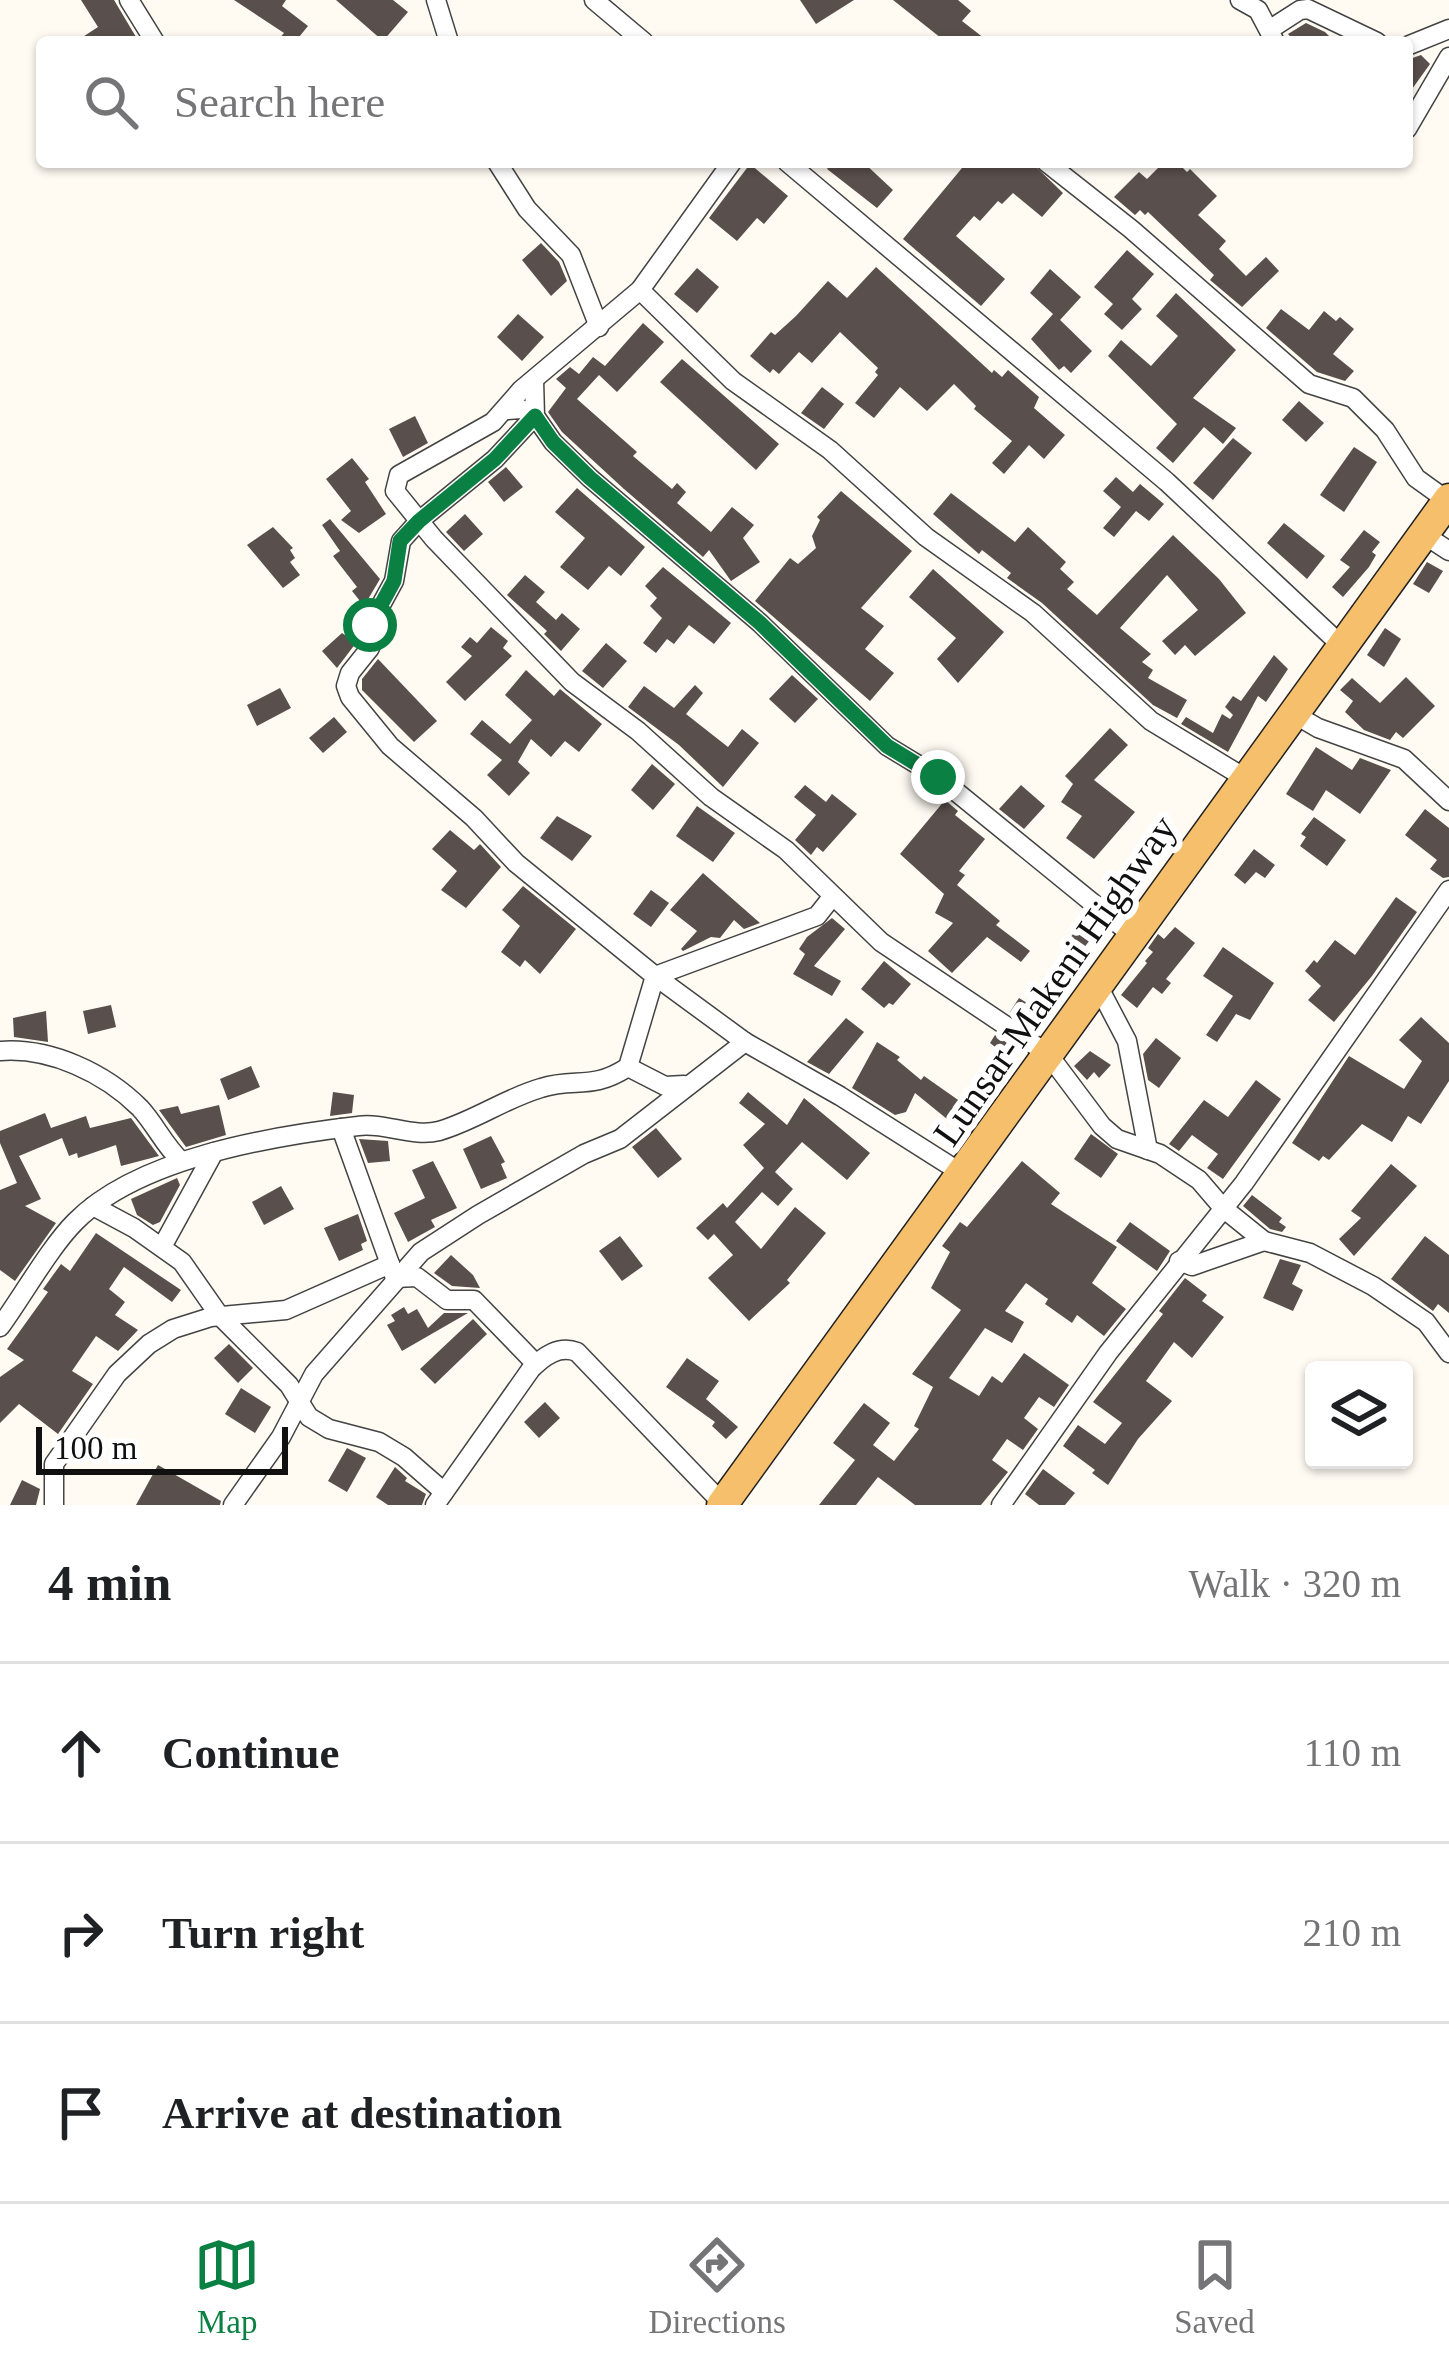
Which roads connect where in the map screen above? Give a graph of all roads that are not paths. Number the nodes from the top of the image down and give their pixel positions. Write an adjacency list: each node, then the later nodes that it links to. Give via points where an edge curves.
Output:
1 (129, 0): 6 (street)
2 (436, 0): 7 (street)
3 (594, 0): 8 (street)
4 (1240, 0): 9 (street, via 1258,10)
5 (1449, 29): 11 (street)
6 (151, 36)
7 (447, 36)
8 (637, 36)
9 (1272, 36): 10 (street, via 1308,9)
10 (1364, 36)
11 (1413, 44)
12 (1449, 56): 13 (street)
13 (1413, 119)
14 (501, 168): 19 (street, via 526,209 571,255)
15 (728, 168): 18 (street)
16 (794, 168): 26 (street, via 1168,482)
17 (1054, 168): 23 (street, via 1309,384 1353,398 1416,478)
18 (640, 290): 19 (street); 28 (street, via 733,381 1033,613 1150,722)
19 (599, 327): 20 (street)
20 (533, 380): 21 (street); 22 (street)
21 (506, 410): 22 (street); 24 (street, via 399,475 395,491)
22 (535, 416): 24 (street); 32 (street, via 590,478 760,623 887,746 938,777)
23 (1448, 500): 25 (main road, Lunsar-Makeni Highway)
24 (419, 521): 31 (street, via 572,682 786,850); 33 (street, via 400,541 394,581 370,625 370,648 350,673 350,698 390,746 517,862)
25 (1436, 543): 26 (main road, Lunsar-Makeni Highway)
26 (1341, 645): 27 (main road, Lunsar-Makeni Highway)
27 (1294, 714): 28 (main road, Lunsar-Makeni Highway); 29 (street, via 1404,759)
28 (1245, 778): 32 (main road, Lunsar-Makeni Highway)
29 (1449, 801)
30 (1449, 890): 46 (street)
31 (832, 897): 33 (street, via 817,916); 37 (street, via 880,942)
32 (1132, 935): 34 (main road, Lunsar-Makeni Highway)
33 (655, 976): 35 (street); 38 (street)
34 (1097, 984): 37 (main road, Lunsar-Makeni Highway); 41 (street, via 1127,1041)
35 (745, 1042): 39 (street); 44 (street)
36 (0, 1051): 43 (street, via 73,1063 142,1109)
37 (1048, 1054): 41 (street, via 1102,1126); 44 (main road, Lunsar-Makeni Highway)
38 (628, 1067): 39 (street, via 665,1086); 40 (street, via 584,1086 544,1086 437,1132)
39 (686, 1084): 50 (street, via 620,1138)
40 (341, 1128): 42 (street); 50 (street)
41 (1148, 1150): 46 (street, via 1199,1180)
42 (214, 1152): 43 (street); 48 (street)
43 (181, 1161): 45 (street)
44 (964, 1174): 56 (main road, Lunsar-Makeni Highway)
45 (93, 1206): 48 (street); 52 (street)
46 (1223, 1208): 47 (street); 49 (street)
47 (1264, 1241): 49 (street, via 1192,1266); 53 (street, via 1310,1252 1373,1286 1426,1322)
48 (162, 1246): 51 (street)
49 (1179, 1261): 61 (street)
50 (392, 1271): 51 (street, via 286,1310); 54 (street, via 417,1277 447,1300 474,1300); 55 (street)
51 (219, 1316): 55 (street); 58 (street, via 173,1329 118,1373 54,1464)
52 (0, 1327)
53 (1449, 1353)
54 (536, 1364): 56 (street, via 560,1350 577,1352); 57 (street)
55 (299, 1402): 57 (street, via 329,1429 404,1457); 59 (street)
56 (716, 1498): 60 (street)
57 (440, 1499)
58 (54, 1505)
59 (233, 1505)
60 (688, 1505)
61 (1001, 1505)

